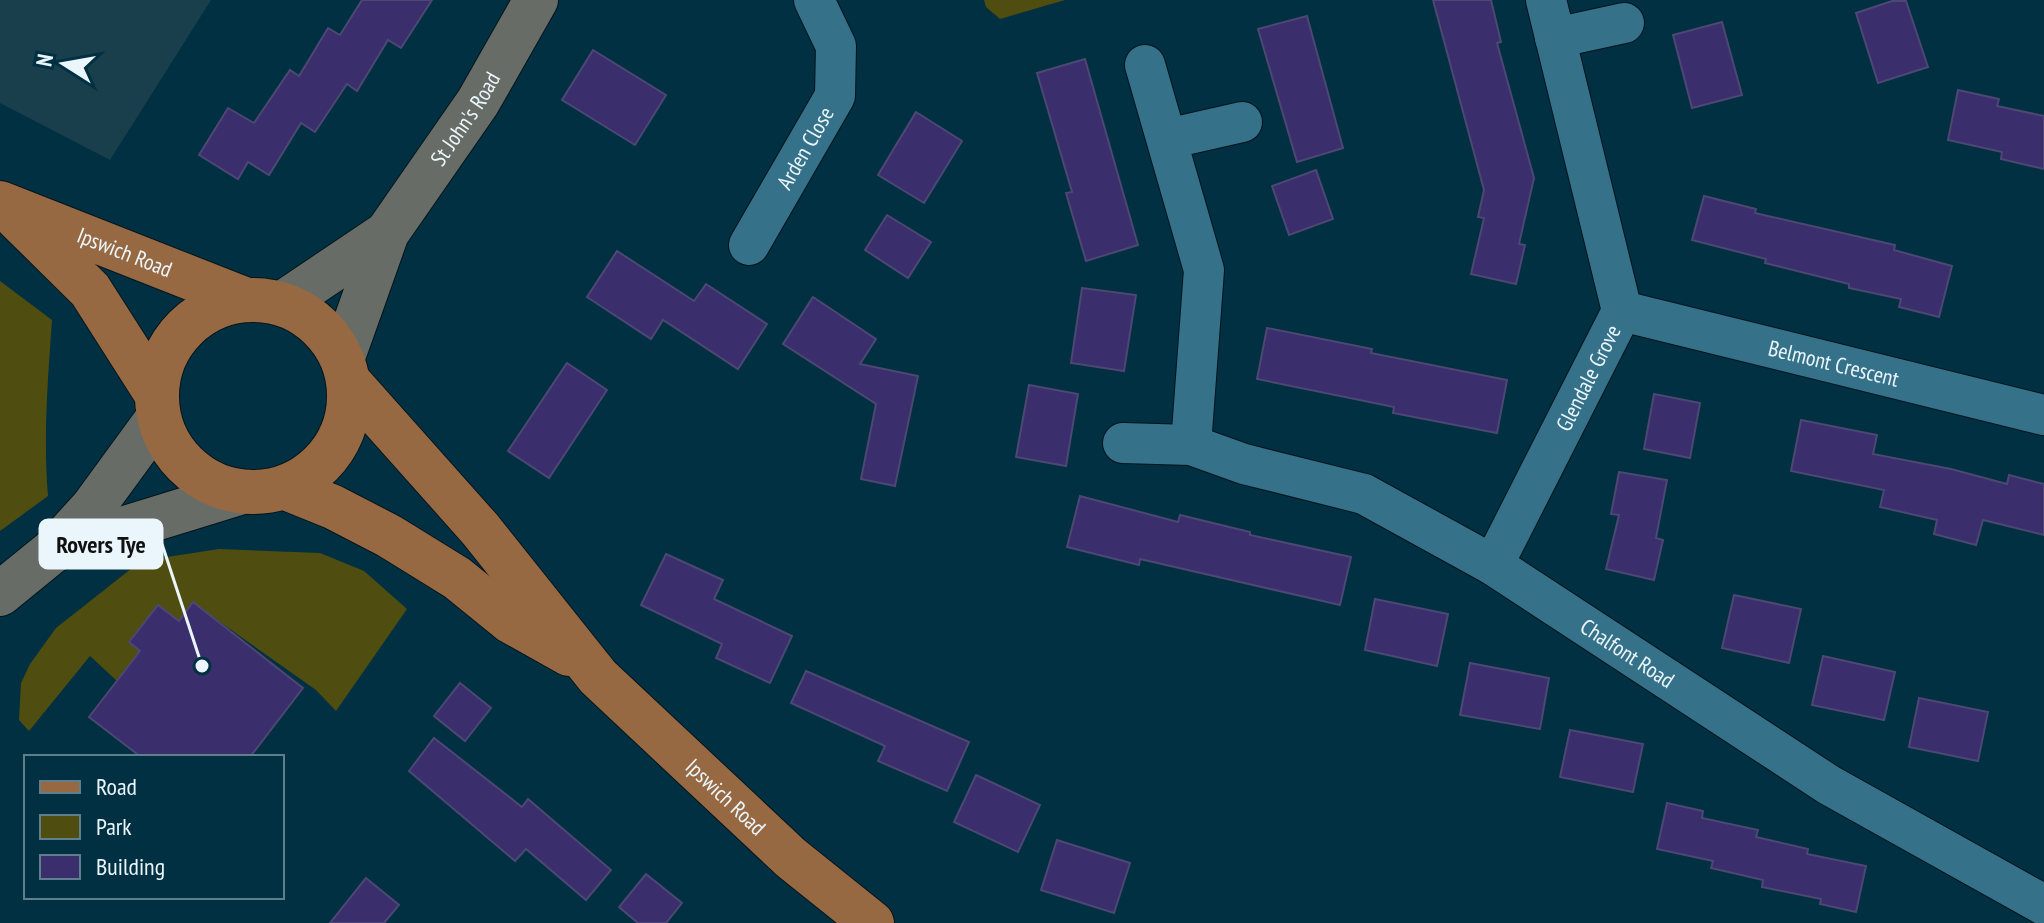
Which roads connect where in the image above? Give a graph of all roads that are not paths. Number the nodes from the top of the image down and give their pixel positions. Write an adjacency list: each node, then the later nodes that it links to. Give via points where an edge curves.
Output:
1 (536, 0): 10 (street, St John's Road, via 478,102)
2 (814, 0): 11 (street, Arden Close, via 836,46 835,96)
3 (1546, 0): 5 (street, Glendale Grove)
4 (1624, 23): 5 (street)
5 (1555, 38): 13 (street, Glendale Grove)
6 (1145, 65): 8 (street)
7 (1242, 122): 8 (street)
8 (1167, 139): 18 (street, via 1204,270)
9 (3, 205): 12 (main road, Ipswich Road); 15 (main road, Ipswich Road, via 90,290)
10 (387, 233): 12 (street, St John's Road); 14 (street, St John's Road)
11 (749, 245)
12 (263, 301): 14 (main road, via 318,323); 15 (main road, via 203,312 172,342 163,359)
13 (1622, 311): 16 (street, Belmont Crescent); 22 (street, Glendale Grove)
14 (346, 370): 19 (main road, via 347,424 325,462); 24 (main road, Ipswich Road)
15 (157, 405): 20 (main road, via 172,451 200,478); 21 (street, via 93,507)
16 (2044, 415)
17 (1123, 443): 18 (street, Chalfont Road)
18 (1191, 445): 22 (street, Chalfont Road, via 1364,494)
19 (286, 488): 20 (main road); 24 (main road, Ipswich Road, via 389,536 457,578 510,621)
20 (239, 493): 21 (street)
21 (54, 550): 23 (street)
22 (1493, 565): 25 (street, Chalfont Road, via 1829,785)
23 (0, 594)
24 (585, 663): 26 (main road, Ipswich Road, via 779,847)
25 (2044, 905)
26 (872, 923)

